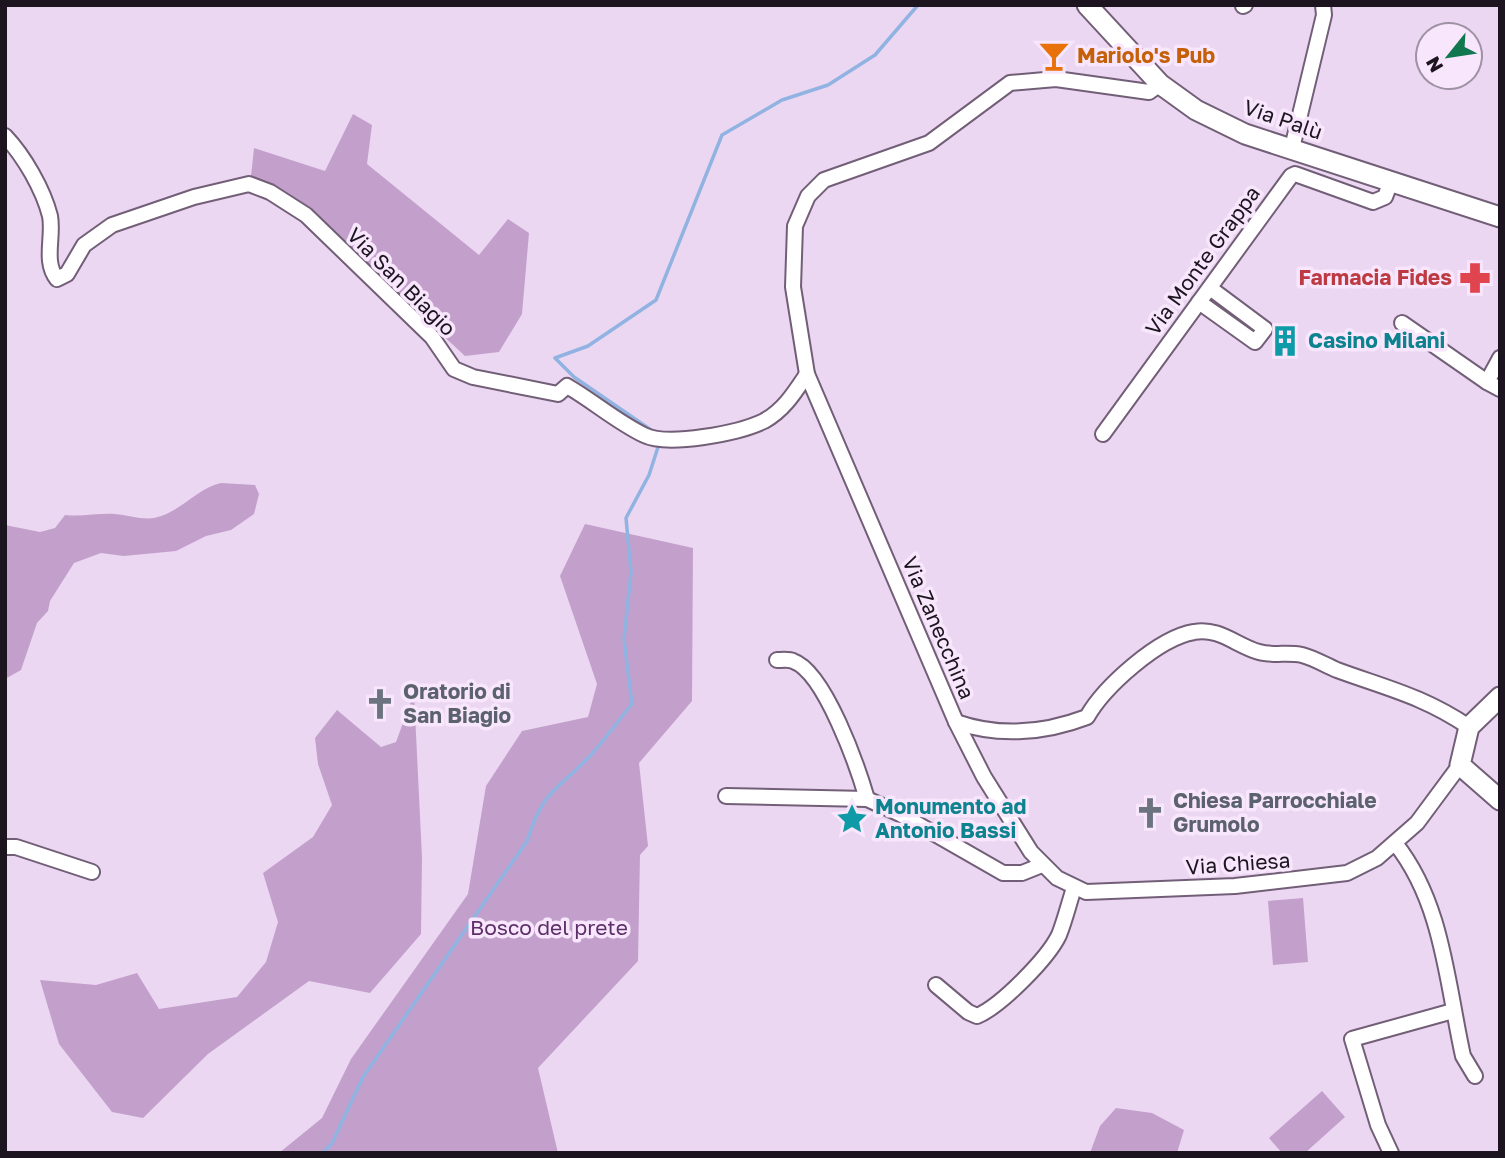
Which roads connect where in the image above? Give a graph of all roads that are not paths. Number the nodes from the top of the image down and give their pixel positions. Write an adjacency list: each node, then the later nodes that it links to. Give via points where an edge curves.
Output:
1 (1087, 5): 3 (main road, Via Palù)
2 (1322, 5): 5 (street, via 1325,15)
3 (1160, 84): 5 (main road, Via Palù, via 1196,110 1245,134); 12 (street, via 1149,92 1056,79 1010,83 929,143 824,180 808,196 795,226 792,250 794,298)
4 (5, 135): 12 (street, Via San Biagio, via 44,197 52,230 52,274 57,279 84,245 112,226 194,197 249,184 306,215 432,337 454,369 558,394 567,386 660,441 739,429 765,420 790,401)
5 (1292, 148): 6 (main road, Via Palù)
6 (1385, 179): 7 (main road, Via Palù); 8 (street, Via Monte Grappa, via 1385,197 1373,202 1292,176)
7 (1500, 217)
8 (1210, 288): 9 (street, Via Monte Grappa); 9 (street, via 1265,329 1255,342)
9 (1199, 302): 14 (street, Via Monte Grappa)
10 (1402, 323): 13 (street)
11 (1500, 359): 13 (street)
12 (807, 374): 17 (street, Via Zanecchina)
13 (1493, 386)
14 (1103, 433)
15 (777, 660): 21 (street, via 793,660 803,668 828,701)
16 (1500, 697): 18 (main road)
17 (956, 722): 18 (street, Via Zanecchina, via 981,731 1064,726 1087,717 1112,683 1162,647 1193,632 1206,631 1257,652 1312,658 1416,696); 25 (street, Via Chiesa, via 1009,819)
18 (1469, 727): 19 (main road)
19 (1460, 765): 22 (main road); 23 (street, Via Chiesa, via 1417,823)
20 (726, 796): 21 (street)
21 (867, 799): 25 (street, via 1003,873 1022,873)
22 (1500, 800)
23 (1395, 843): 27 (street, Via Chiesa, via 1347,873 1288,882 1103,892); 29 (street, via 1419,879 1434,916)
24 (5, 847): 26 (street)
25 (1042, 865): 27 (street, Via Chiesa)
26 (92, 872)
27 (1074, 887): 28 (street, via 1058,938 989,1011 977,1016 968,1012)
28 (936, 985)
29 (1453, 1011): 30 (street, via 1463,1056); 31 (street, via 1352,1039)
30 (1475, 1076)
31 (1391, 1153)

